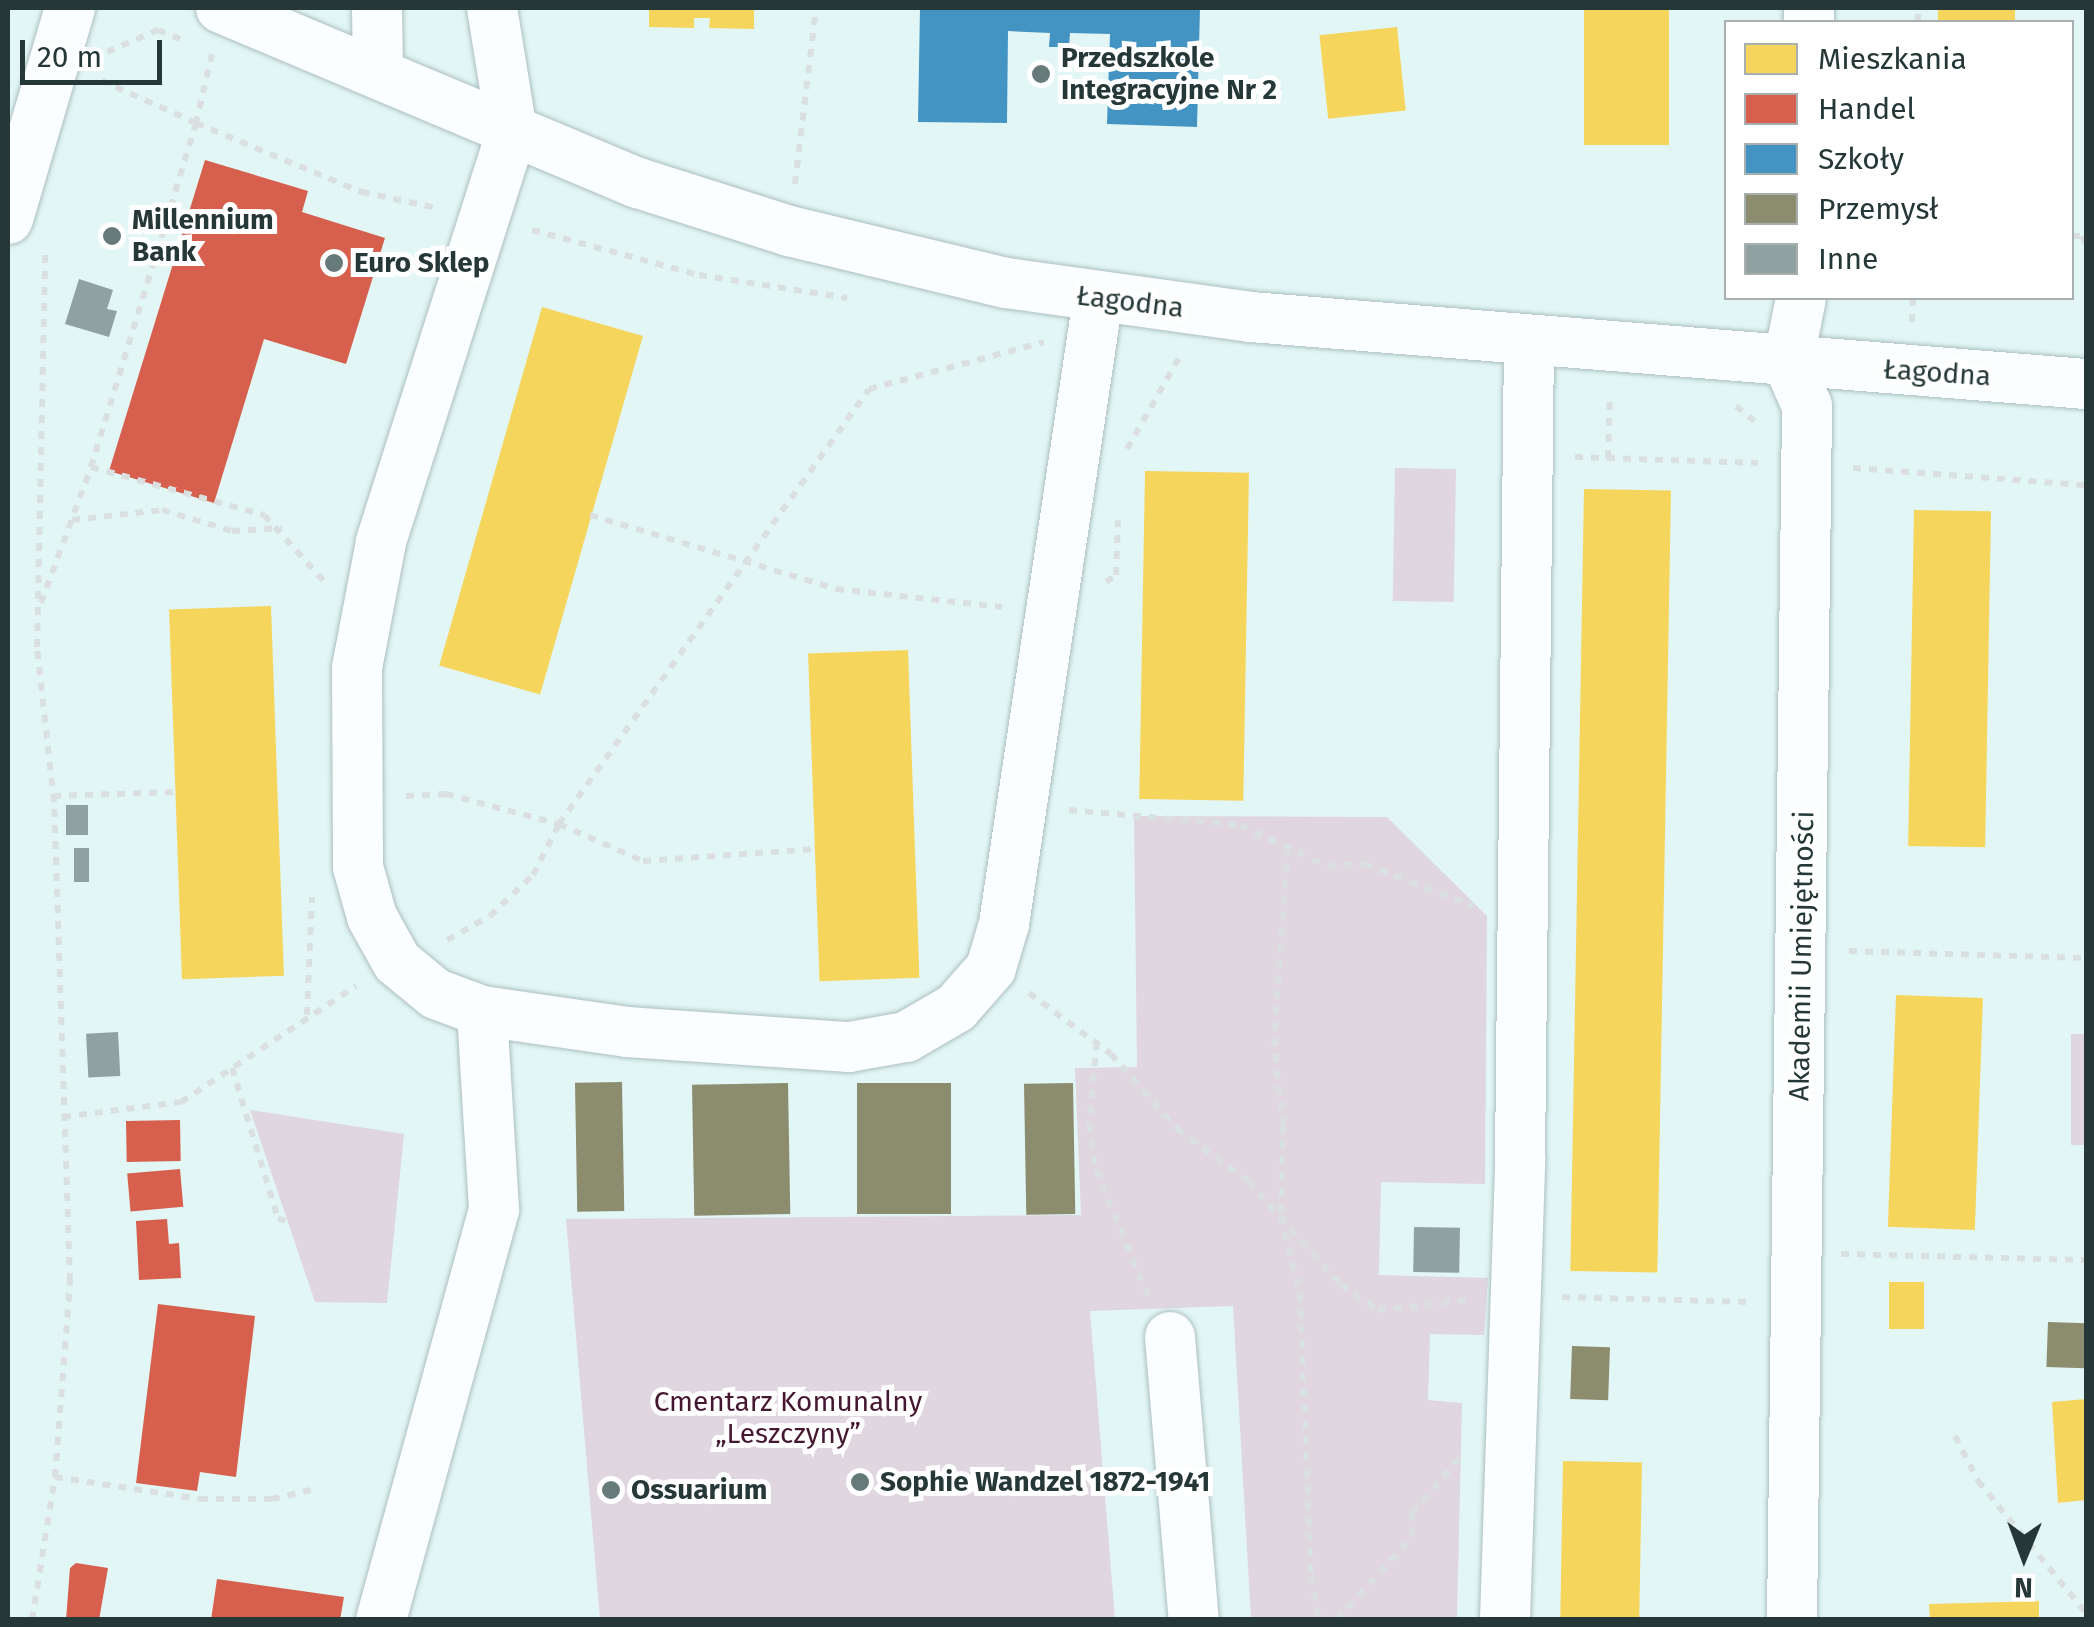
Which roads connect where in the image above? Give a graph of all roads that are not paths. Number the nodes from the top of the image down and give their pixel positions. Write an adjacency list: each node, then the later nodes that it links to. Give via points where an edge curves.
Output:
1 (70, 8): 7 (street)
2 (377, 8): 5 (street)
3 (492, 8): 6 (street)
4 (217, 30): 5 (street, Łagodna)
5 (378, 73): 6 (street, Łagodna)
6 (512, 132): 8 (street, Łagodna, via 638,183 789,231); 13 (street, via 380,542 358,668 358,866 372,918 397,962 436,994)
7 (26, 231)
8 (1098, 299): 10 (street, Łagodna); 13 (street, via 1054,613 992,968 956,1008 906,1038 849,1047 713,1040)
9 (1800, 300): 11 (street)
10 (1530, 342): 11 (street, Łagodna); 17 (street)
11 (1788, 362): 12 (street, Łagodna); 18 (street, Akademii Umiejętności, via 1807,406)
12 (2086, 384)
13 (482, 1011): 15 (street, via 494,1209)
14 (1170, 1337): 16 (street)
15 (381, 1620)
16 (1194, 1620)
17 (1506, 1620)
18 (1792, 1620)

